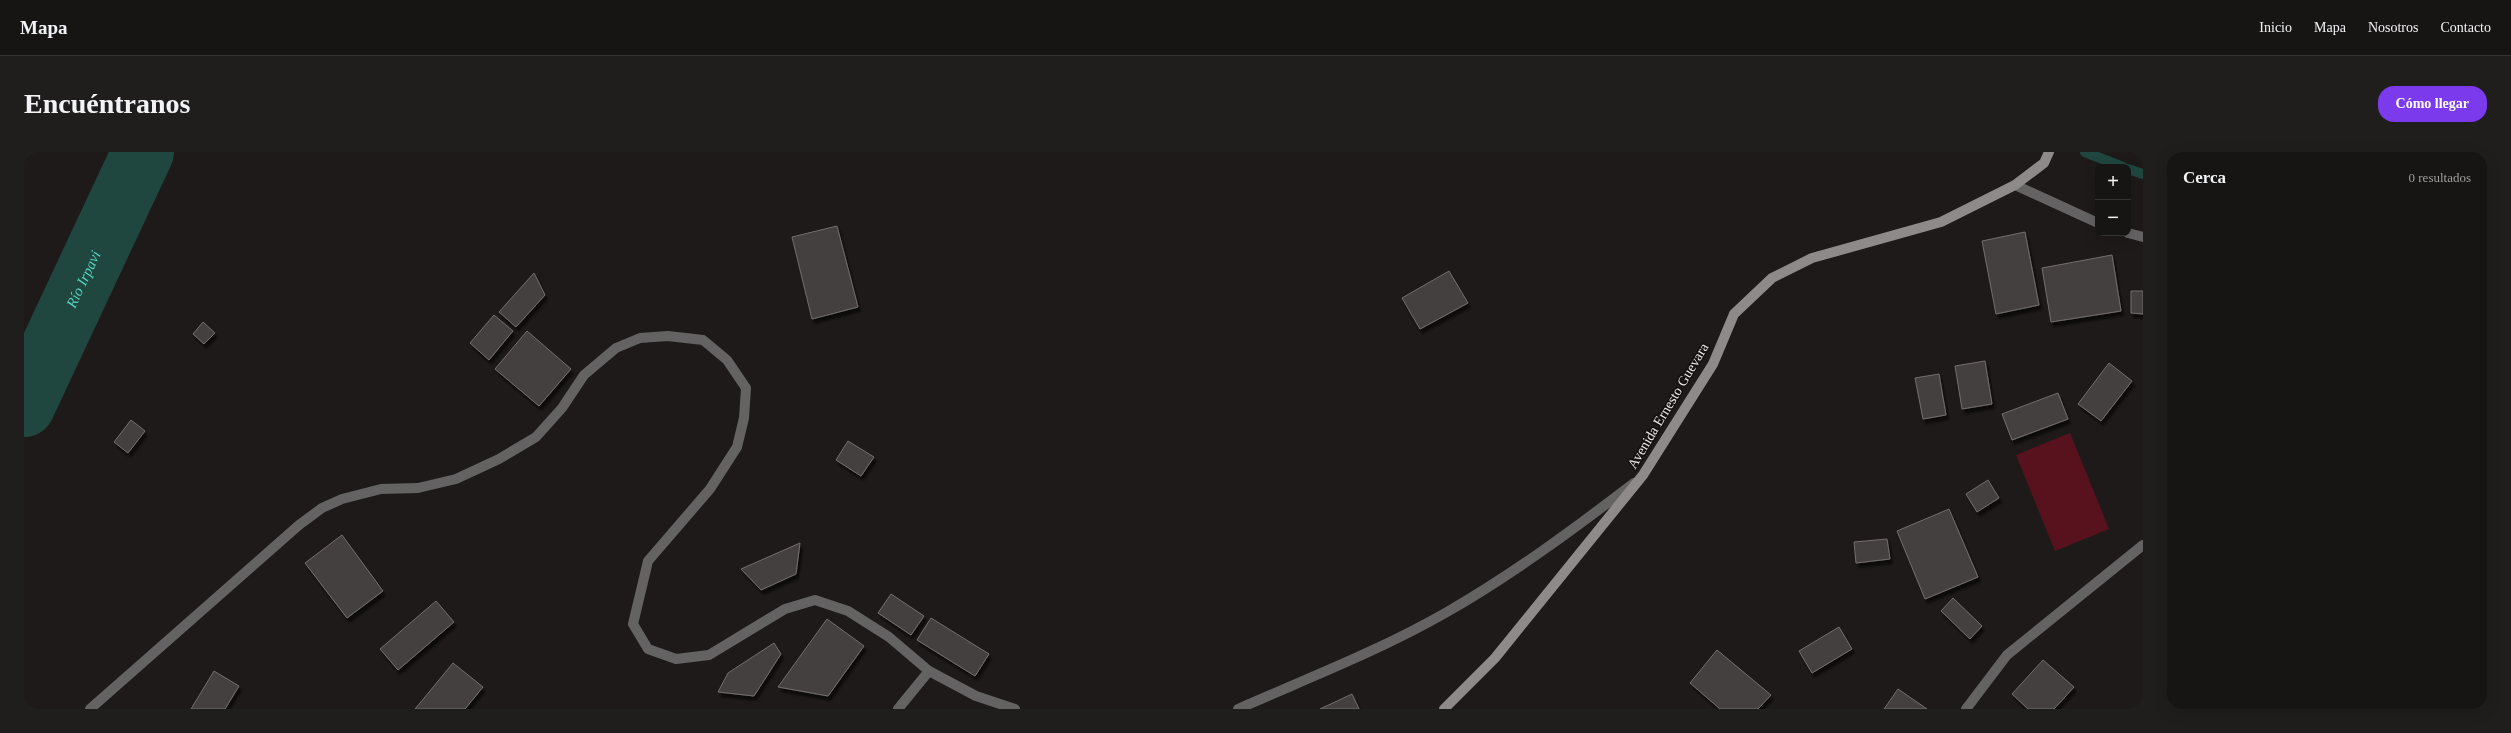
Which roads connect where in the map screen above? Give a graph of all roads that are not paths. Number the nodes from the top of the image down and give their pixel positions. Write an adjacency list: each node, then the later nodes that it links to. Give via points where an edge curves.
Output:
1 (2049, 152): 2 (main road, Avenida Ernesto Guevara, via 2044,163)
2 (2015, 185): 3 (street); 6 (main road, Avenida Ernesto Guevara, via 1941,222 1812,258 1772,278 1734,314 1714,364)
3 (2095, 222)
4 (2131, 233): 5 (street)
5 (2143, 237)
6 (1644, 476): 12 (street, via 1553,545 1446,612 1314,678); 13 (main road, Avenida Ernesto Guevara, via 1495,658)
7 (2143, 545): 14 (street, via 2007,655)
8 (929, 671): 9 (street, via 889,637 860,618 848,611 815,600 785,609 709,654 676,658 648,649 633,624 648,561 710,489 737,447 744,418 746,388 727,360 703,340 668,336 640,338 616,348 584,375 562,408 536,437 499,459 456,479 418,488 381,489 342,499 322,508 293,530); 10 (street); 11 (street, via 976,696)
9 (90, 709)
10 (898, 709)
11 (1015, 709)
12 (1238, 709)
13 (1444, 709)
14 (1966, 709)

